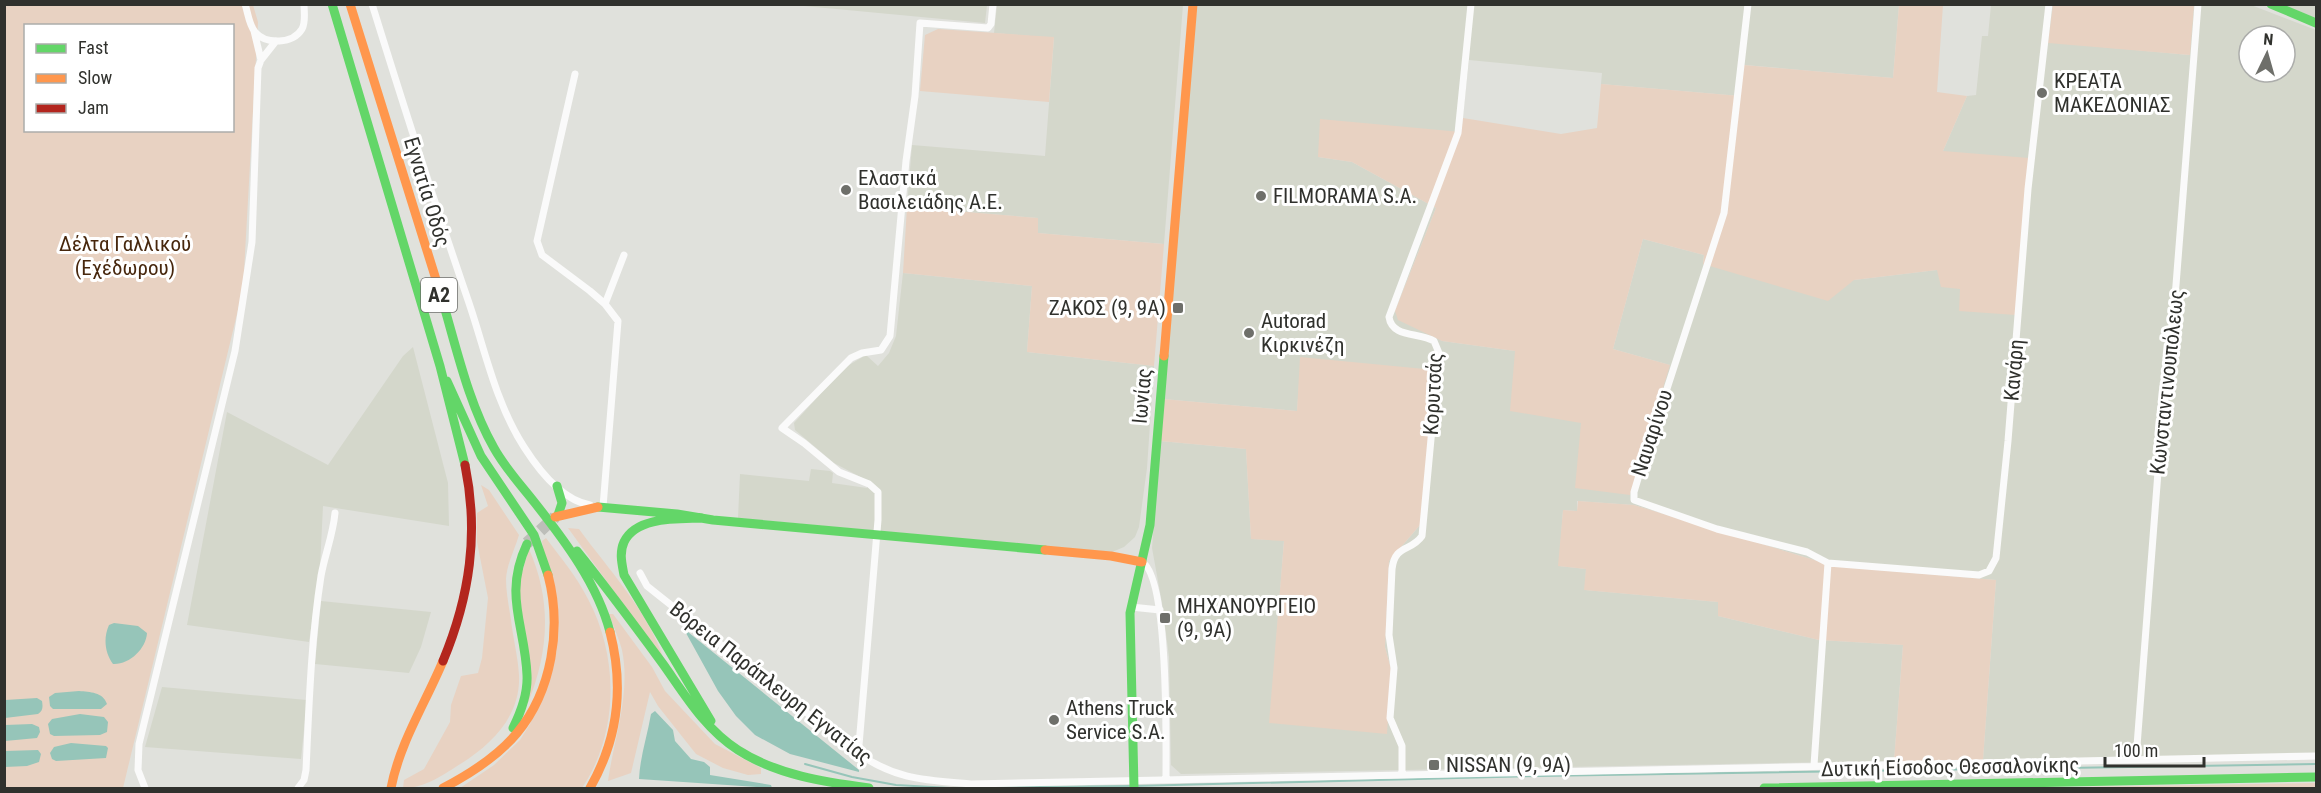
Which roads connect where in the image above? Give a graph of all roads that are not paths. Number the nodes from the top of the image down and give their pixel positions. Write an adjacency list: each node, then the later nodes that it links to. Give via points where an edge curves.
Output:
1 (245, 4): 14 (street)
2 (304, 4): 15 (street, via 302,29 292,38)
3 (332, 4): 20 (main road, Εγνατία Οδός / Α2)
4 (350, 4): 24 (main road, Εγνατία Οδός / Α2, via 470,394 496,450)
5 (372, 4): 21 (street, via 502,402 523,446)
6 (993, 4): 26 (street, via 988,28 920,23 890,336 878,352 862,352 851,358 782,428 843,474 874,487 879,499)
7 (1193, 4): 28 (main road, Ιωνίας, via 1150,525)
8 (1471, 4): 39 (street, Κορυτσάς, via 1458,133 1389,317 1400,332 1434,341 1439,353 1422,536 1398,552 1392,569 1389,635 1394,668 1389,718 1402,746)
9 (1748, 4): 29 (street, Ναυαρίνου, via 1724,213 1633,497 1641,504)
10 (2049, 4): 29 (street, Κανάρη, via 1994,565 1979,575)
11 (2198, 4): 37 (street, Κωνσταντινουπόλεως)
12 (2271, 4): 13 (main road)
13 (2316, 22)
14 (254, 31): 15 (street, via 266,40); 16 (street)
15 (276, 41): 16 (street)
16 (261, 60): 42 (street, via 249,268 217,434 139,744 138,770)
17 (575, 74): 19 (street, via 538,245 542,255)
18 (624, 255): 19 (street)
19 (605, 304): 22 (street, via 618,321)
20 (440, 366): 34 (main road, Α2, via 482,458 530,528 553,596 554,624 546,675 528,717); 44 (main road, via 471,499 470,572 460,618 404,741)
21 (557, 486): 22 (street, via 576,500); 22 (main road, via 562,503 557,516)
22 (601, 507): 25 (main road)
23 (334, 513): 43 (street, via 311,663 306,770)
24 (542, 513): 33 (main road, via 590,567 693,708); 46 (main road, Α2, via 600,601 616,647 616,717)
25 (702, 518): 26 (main road); 33 (main road, via 657,521 638,527 623,544 621,566)
26 (876, 535): 28 (main road); 35 (street)
27 (527, 544): 34 (main road, via 517,566 514,592 527,674 526,692 519,717)
28 (1142, 562): 31 (main road, Ιωνίας); 32 (street, via 1152,574)
29 (1828, 562): 38 (street)
30 (640, 573): 35 (street, Βόρεια Παράπλευρη Εγνατίας, via 647,586)
31 (1131, 607): 32 (street); 48 (main road, Ιωνίας)
32 (1160, 610): 41 (street)
33 (720, 737): 47 (main road, via 754,759 777,768)
34 (504, 745): 45 (main road, Α2, via 476,770)
35 (856, 752): 41 (street, Βόρεια Παράπλευρη Εγνατίας, via 885,770 914,779 971,784)
36 (2316, 756): 37 (street, Βόρεια Παράπλευρη Εγνατίας)
37 (2136, 759): 38 (street, Βόρεια Παράπλευρη Εγνατίας)
38 (1814, 765): 39 (street, Βόρεια Παράπλευρη Εγνατίας)
39 (1401, 774): 41 (street, Βόρεια Παράπλευρη Εγνατίας)
40 (2316, 777): 49 (main road, Δυτική Είσοδος Θεσσαλονίκης)
41 (1166, 779)
42 (148, 788)
43 (298, 789)
44 (391, 789)
45 (443, 789)
46 (590, 789)
47 (869, 789)
48 (1134, 789)
49 (1764, 789)

